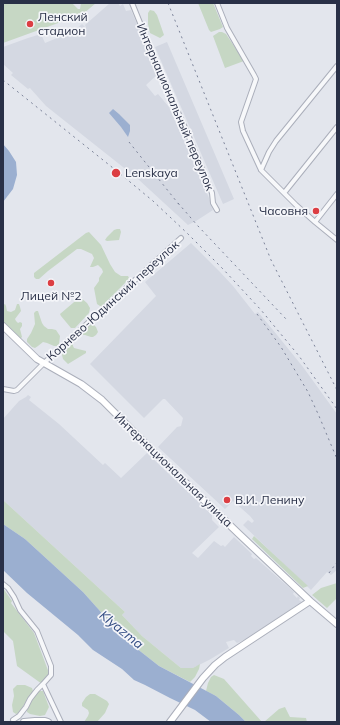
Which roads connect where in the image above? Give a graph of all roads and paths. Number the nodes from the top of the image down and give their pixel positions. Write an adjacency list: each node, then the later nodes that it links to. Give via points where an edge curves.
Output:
1 (132, 3): 8 (street, Интернациональный переулок)
2 (217, 3): 5 (street, via 227,28 256,79 242,122 243,131)
3 (337, 66): 5 (street, via 276,141)
4 (337, 127): 6 (street)
5 (261, 170): 6 (street)
6 (284, 193): 9 (street)
7 (337, 194): 9 (street)
8 (217, 210)
9 (315, 222): 11 (street)
10 (181, 238): 13 (street, Корнево-Юдинский переулок)
11 (337, 240)
12 (3, 326): 13 (street, Интернациональная улица)
13 (44, 363): 14 (street, Корнево-Юдинский переулок, via 17,390); 16 (street, Интернациональная улица, via 82,384 102,400)
14 (3, 389)
15 (3, 584): 18 (street, via 37,631 51,666 51,675)
16 (310, 601): 17 (street, Интернациональная улица); 23 (street, via 219,661)
17 (337, 624)
18 (43, 684): 19 (street, via 19,716); 22 (street)
19 (13, 720)
20 (24, 722): 21 (street)
21 (48, 722)
22 (61, 722)
23 (170, 722)

